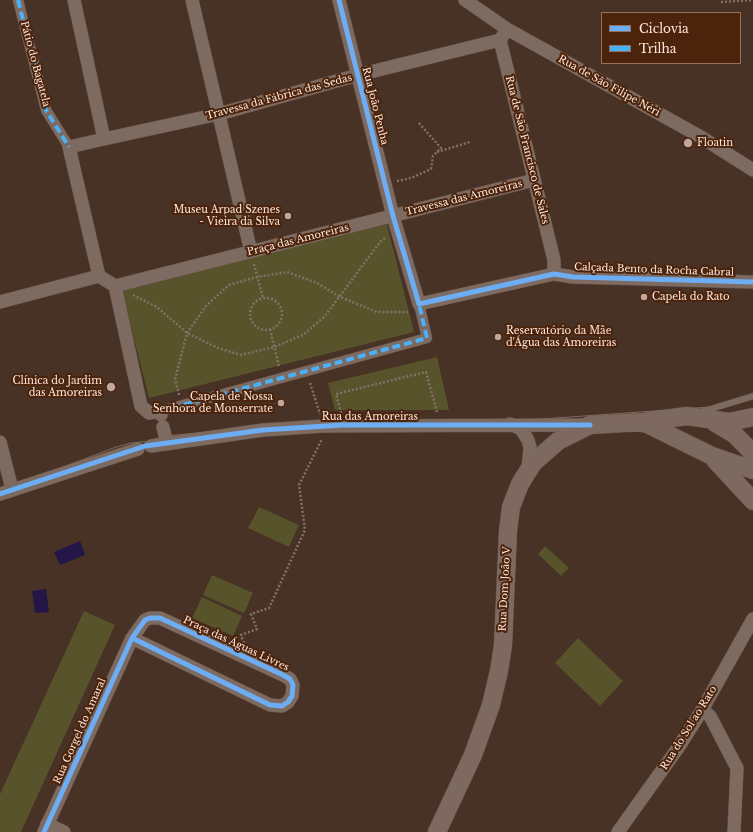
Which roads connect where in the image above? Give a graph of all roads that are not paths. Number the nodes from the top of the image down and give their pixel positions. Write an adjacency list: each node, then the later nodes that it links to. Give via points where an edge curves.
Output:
1 (18, 0): 10 (street, Pátio do Bagatela, via 46,110)
2 (74, 0): 9 (street)
3 (192, 0): 8 (street)
4 (339, 0): 7 (street, Rua João Penha)
5 (465, 0): 6 (street, Rua de São Filipe Néri)
6 (503, 35): 7 (street, Travessa da Fábrica das Sedas); 11 (street, Rua de São Filipe Néri, via 701,138); 12 (street, Rua de São Francisco de Sales)
7 (358, 75): 8 (street, Travessa da Fábrica das Sedas); 13 (street, Rua João Penha)
8 (219, 114): 9 (street, Travessa da Fábrica das Sedas); 14 (street)
9 (104, 139): 10 (street, Travessa da Fábrica das Sedas)
10 (69, 147): 16 (street)
11 (753, 170)
12 (534, 180): 13 (street, Travessa das Amoreiras); 15 (street, Rua de São Francisco de Sales, via 554,260)
13 (395, 222): 14 (street, Praça das Amoreiras); 20 (street)
14 (251, 252): 18 (street, Praça das Amoreiras)
15 (554, 274): 17 (street, Calçada Bento da Rocha Cabral, via 574,277); 20 (street)
16 (99, 276): 18 (street); 19 (street)
17 (753, 282)
18 (114, 286): 24 (street, via 141,406 149,413)
19 (0, 302)
20 (420, 308): 24 (street, via 427,338 181,405)
21 (753, 396): 22 (lane)
22 (687, 416): 25 (main road, Rua Dom João V); 26 (main road, Rua Dom João V)
23 (753, 417): 25 (main road, via 729,422)
24 (162, 418): 30 (street)
25 (709, 420): 31 (main road, via 734,434)
26 (643, 422): 28 (main road, Rua Dom João V); 32 (main road)
27 (509, 424): 28 (street, Rua das Amoreiras); 30 (street, Rua das Amoreiras, via 324,426 263,430); 33 (street, via 521,429 528,440)
28 (590, 425): 33 (main road, Rua Dom João V, via 558,440 539,456)
29 (0, 442): 35 (street)
30 (167, 444): 35 (street, Rua das Amoreiras, via 144,447)
31 (753, 453)
32 (712, 456): 34 (main road); 36 (main road)
33 (528, 470): 42 (main road, Rua Dom João V, via 515,493 511,507 503,645 491,705 473,755)
34 (753, 470)
35 (6, 492)
36 (753, 501)
37 (753, 619): 39 (street, Rua do Sol ao Rato)
38 (132, 638): 38 (street, Praça das Águas Livres, via 270,705 282,706 288,702 294,691 290,679 160,618 145,620); 40 (street, Rua Gorgel do Amaral)
39 (702, 710): 43 (street, Rua do Sol ao Rato); 44 (street, via 710,716 737,768)
40 (46, 828): 41 (street)
41 (64, 832)
42 (437, 832)
43 (618, 832)
44 (734, 832)

